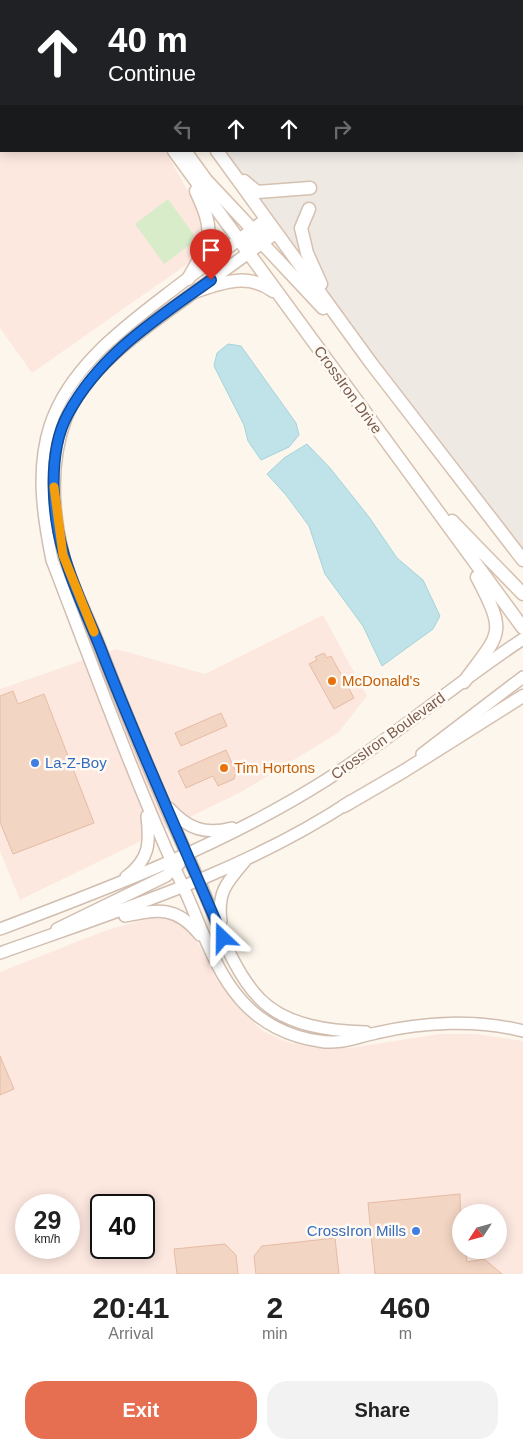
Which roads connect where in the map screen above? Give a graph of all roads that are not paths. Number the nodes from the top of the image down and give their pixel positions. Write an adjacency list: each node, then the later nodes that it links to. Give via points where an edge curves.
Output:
1 (218, 152): 3 (main road)
2 (180, 155): 7 (main road); 9 (main road, CrossIron Drive); 12 (main road, via 210,227 205,250)
3 (234, 174): 4 (main road, via 257,192); 6 (main road)
4 (310, 188)
5 (309, 209): 15 (main road, via 301,228 303,240)
6 (266, 219): 7 (street); 8 (main road)
7 (252, 229): 8 (main road); 9 (street)
8 (276, 233): 10 (street); 15 (main road)
9 (238, 239): 10 (main road); 11 (main road, CrossIron Drive); 12 (street)
10 (262, 243): 11 (street); 16 (main road)
11 (248, 254): 13 (street); 14 (main road, CrossIron Drive)
12 (188, 279): 27 (street, via 135,319 95,355 66,391 50,426 42,471 43,517 52,560)
13 (197, 291): 14 (main road, via 227,281 244,280 267,287); 26 (street, via 126,342 90,380 67,415 57,447 53,478 63,555)
14 (278, 296): 17 (main road, CrossIron Drive)
15 (332, 309): 16 (main road)
16 (362, 350): 19 (main road)
17 (410, 475): 18 (main road, CrossIron Drive); 20 (main road)
18 (450, 529): 21 (main road, CrossIron Drive); 24 (main road, via 487,596 496,625 492,645)
19 (523, 560)
20 (523, 594)
21 (523, 628)
22 (523, 639): 24 (street, CrossIron Boulevard)
23 (523, 677): 28 (street, CrossIron Boulevard, via 415,759)
24 (464, 682): 29 (street, CrossIron Boulevard, via 328,779)
25 (523, 696): 28 (main road)
26 (162, 800): 29 (street, via 187,826 197,830 209,832); 30 (street)
27 (146, 802): 32 (street); 34 (street, via 148,844 145,856 134,871)
28 (344, 806): 31 (street, CrossIron Boulevard)
29 (253, 822): 30 (street, CrossIron Boulevard)
30 (186, 854): 32 (street); 33 (street)
31 (247, 858): 33 (street, CrossIron Boulevard); 39 (street, via 222,893 219,905)
32 (172, 866): 34 (street); 35 (street); 38 (street, via 161,878 74,919)
33 (198, 880): 35 (street, CrossIron Boulevard); 39 (street)
34 (116, 884): 37 (street)
35 (182, 887): 36 (street, CrossIron Boulevard); 40 (street)
36 (91, 922): 38 (street, CrossIron Boulevard); 40 (street, via 138,913 168,912 189,922)
37 (0, 930)
38 (43, 938): 41 (street, CrossIron Boulevard)
39 (223, 938): 43 (street, via 253,990 262,1001 286,1017 311,1026)
40 (209, 946): 43 (street, via 230,986 251,1011 274,1027 303,1038 333,1042)
41 (0, 953)
42 (523, 1031): 43 (street, via 479,1024 446,1024)
43 (375, 1033)

